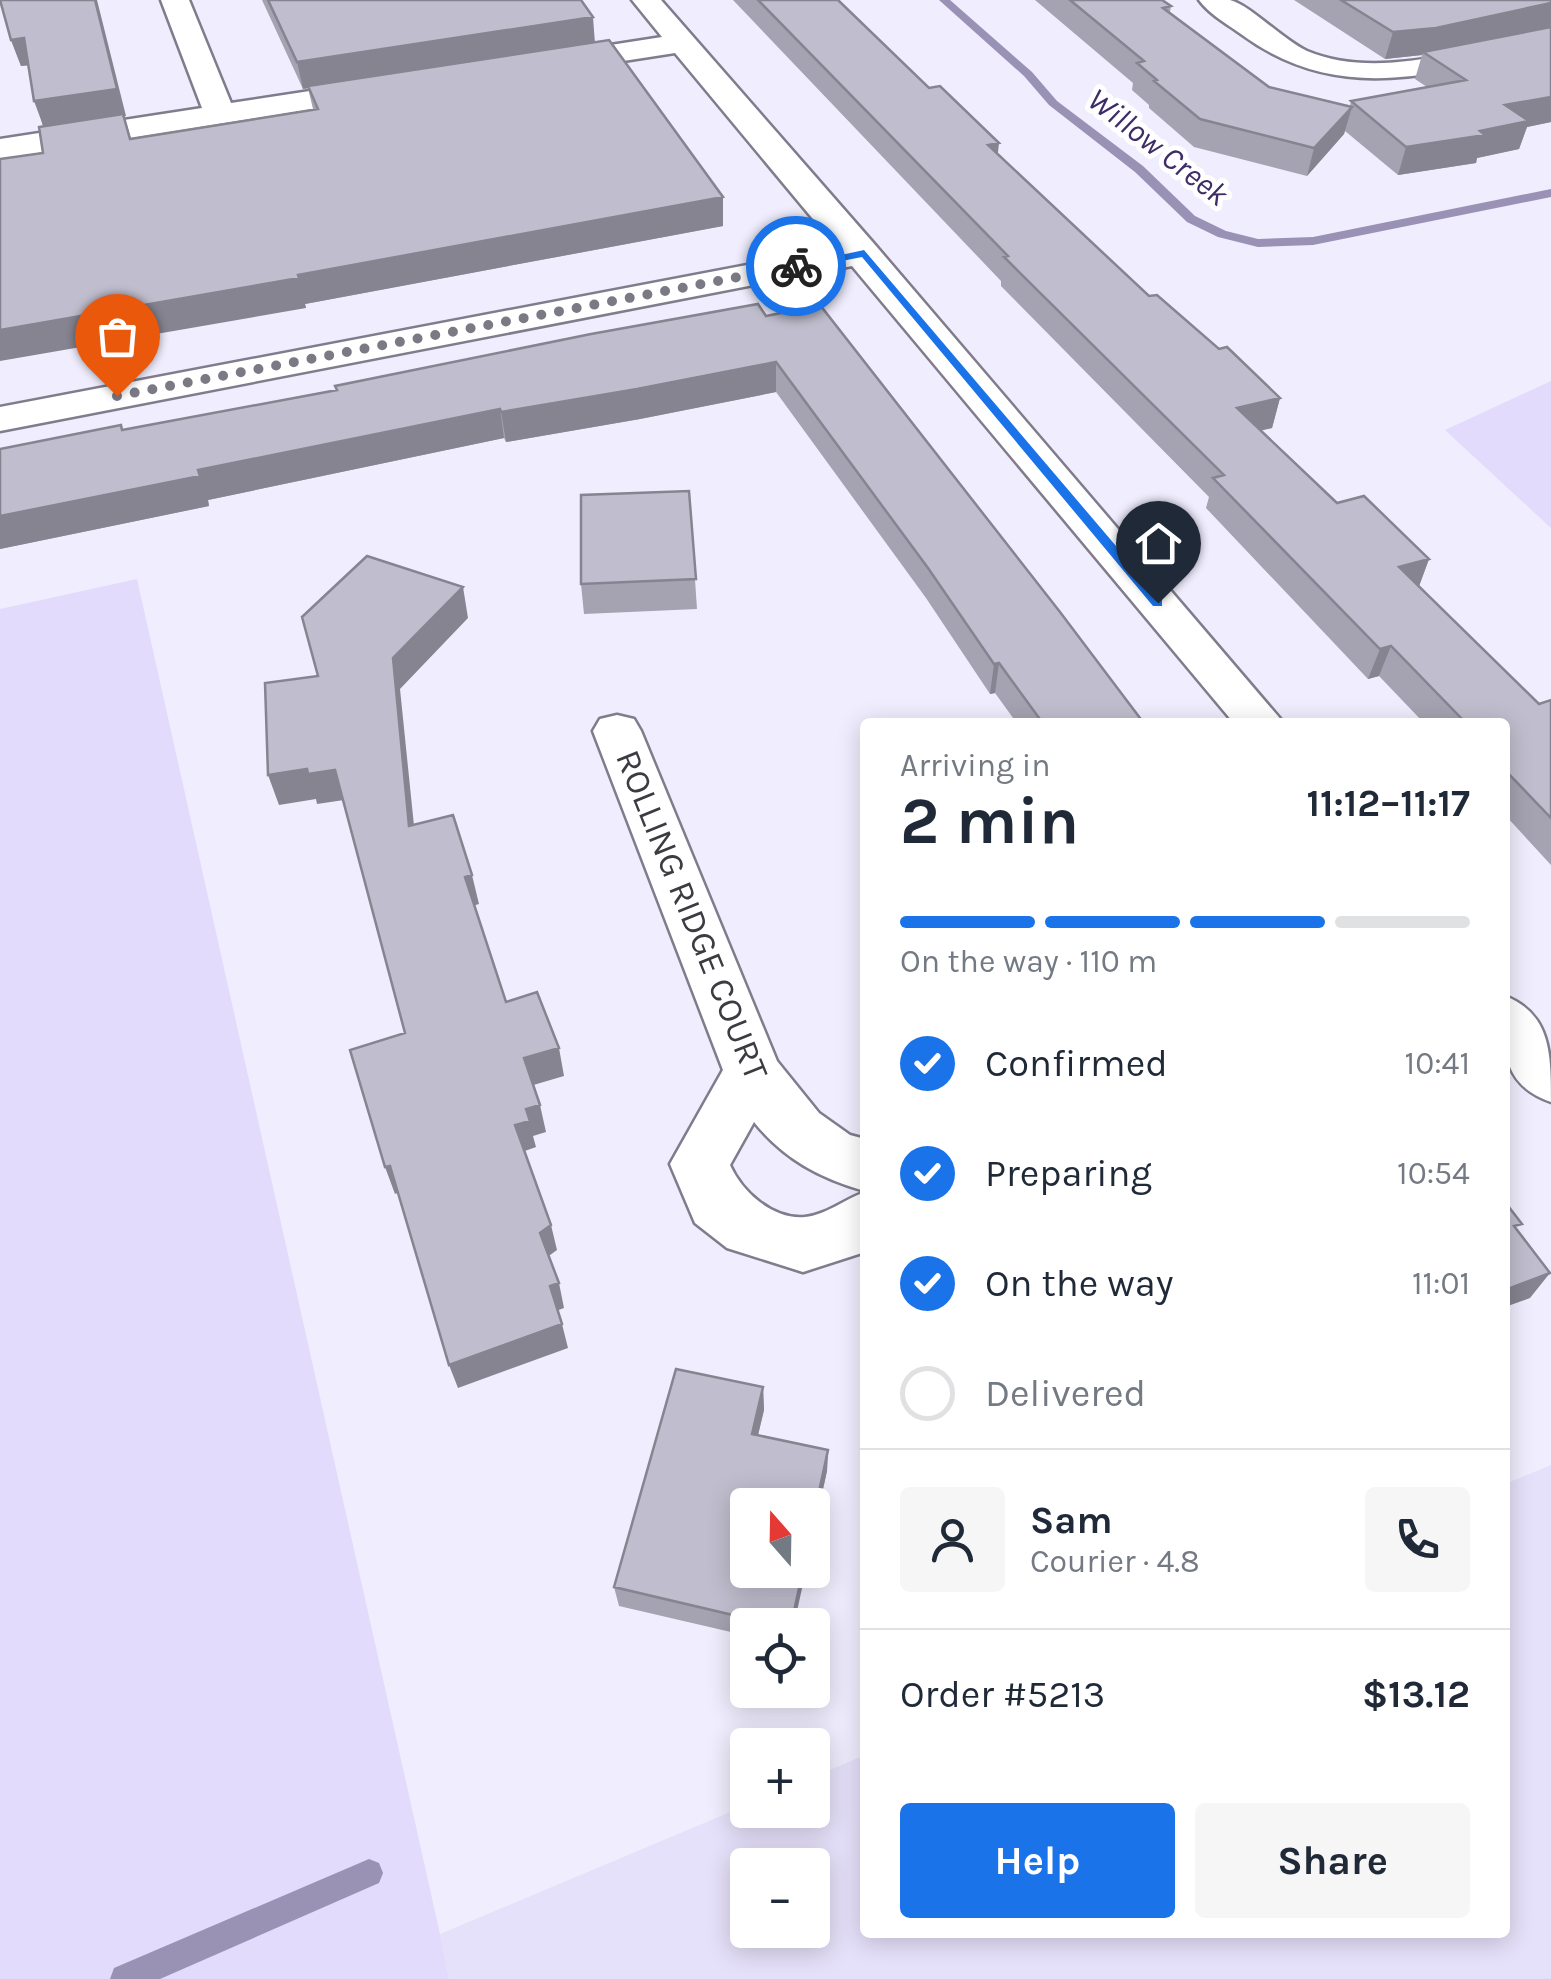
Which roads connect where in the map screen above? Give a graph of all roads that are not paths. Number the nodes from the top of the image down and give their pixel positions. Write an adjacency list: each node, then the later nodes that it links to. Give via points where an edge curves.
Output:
1 (174, 0): 8 (street)
2 (646, 0): 5 (street)
3 (1213, 0): 4 (street, via 1297,57 1333,68 1397,68)
4 (1551, 40)
5 (682, 43): 6 (street); 10 (street)
6 (512, 69)
7 (414, 84): 8 (street)
8 (220, 114): 9 (street)
9 (0, 149)
10 (864, 253): 11 (street); 12 (street)
11 (0, 419)
12 (1256, 718)
13 (617, 731): 15 (street, ROLLING RIDGE COURT)
14 (1510, 1025): 16 (street)
15 (752, 1071): 17 (street, ROLLING RIDGE COURT, via 795,1128); 18 (street, via 700,1164 717,1204 749,1228 803,1245)
16 (1551, 1078)
17 (860, 1163)
18 (860, 1222)

